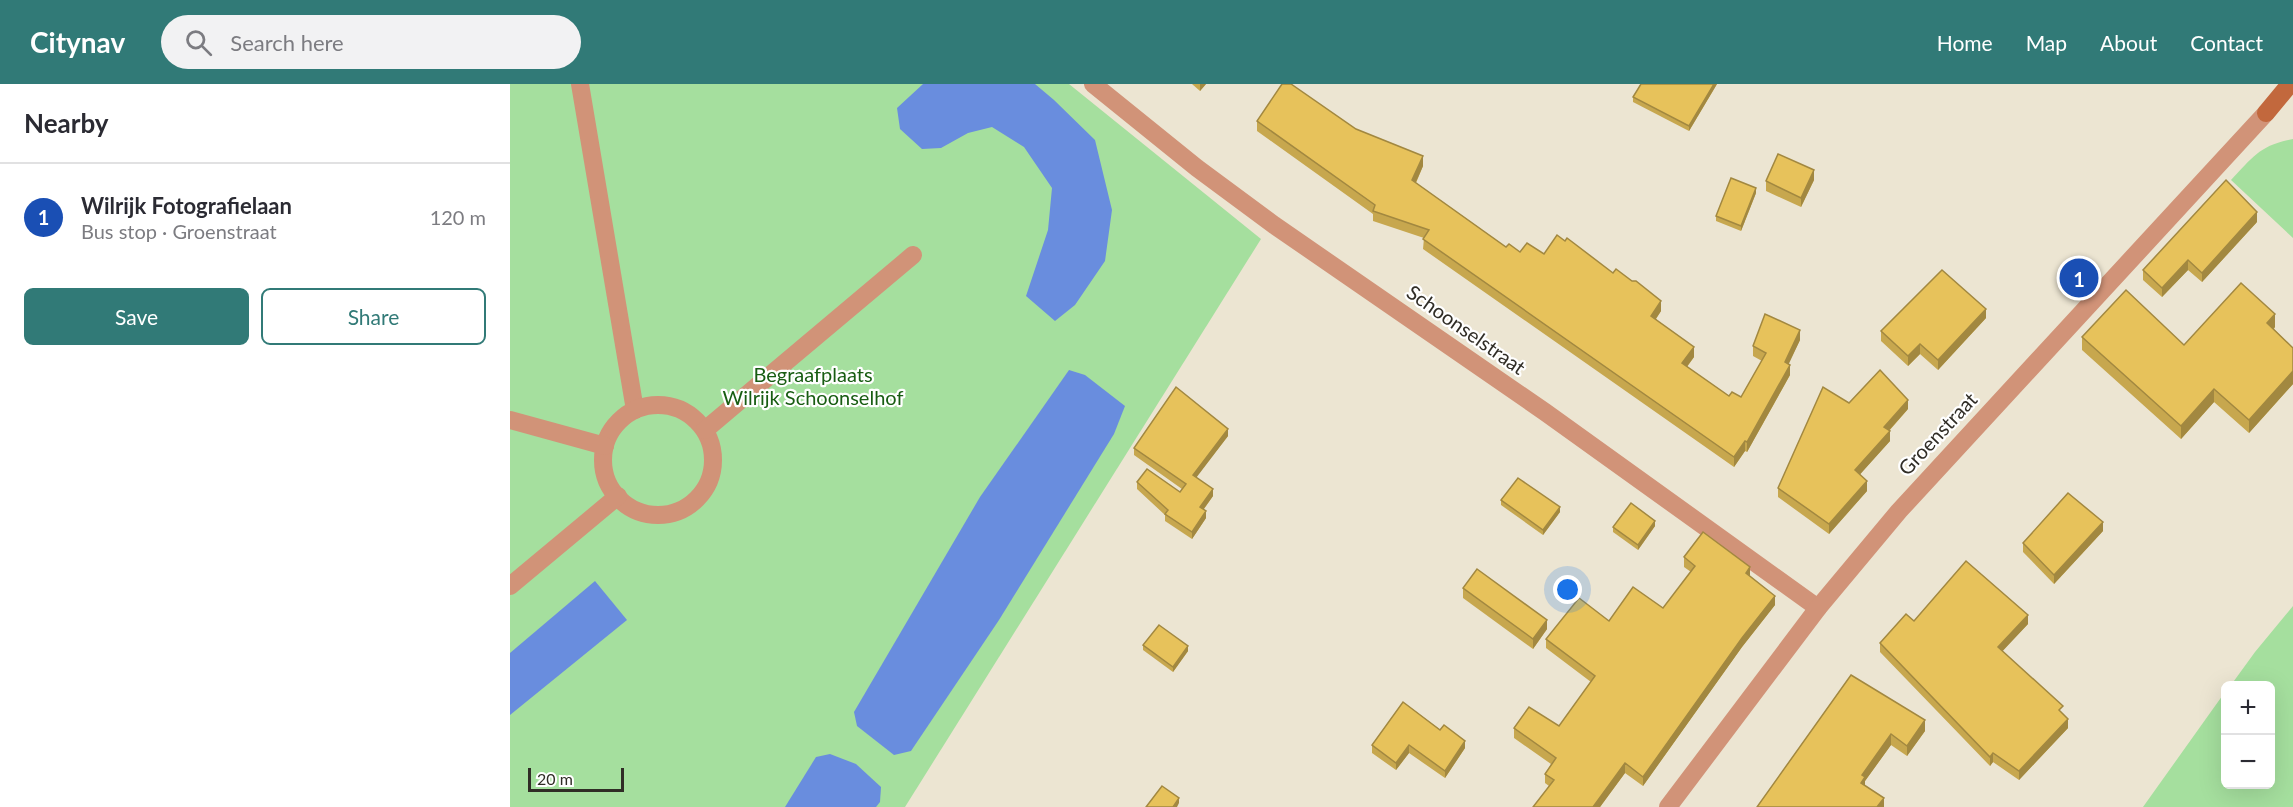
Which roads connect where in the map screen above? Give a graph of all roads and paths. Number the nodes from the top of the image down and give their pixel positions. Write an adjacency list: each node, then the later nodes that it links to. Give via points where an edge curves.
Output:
1 (580, 84): 5 (street)
2 (1093, 84): 11 (street, Schoonselstraat, via 1274,225 1545,412)
3 (2290, 84): 11 (street, Groenstraat, via 1899,511)
4 (913, 255): 7 (street)
5 (634, 410): 7 (street, via 672,406 688,413); 8 (street, via 613,429)
6 (510, 420): 8 (street)
7 (705, 430): 9 (street, via 713,466 708,484 697,499 683,509 664,514 645,513)
8 (605, 446): 9 (street, via 604,465 609,484)
9 (618, 496): 10 (street)
10 (510, 586)
11 (1818, 608): 12 (street, Groenstraat)
12 (1668, 807)

